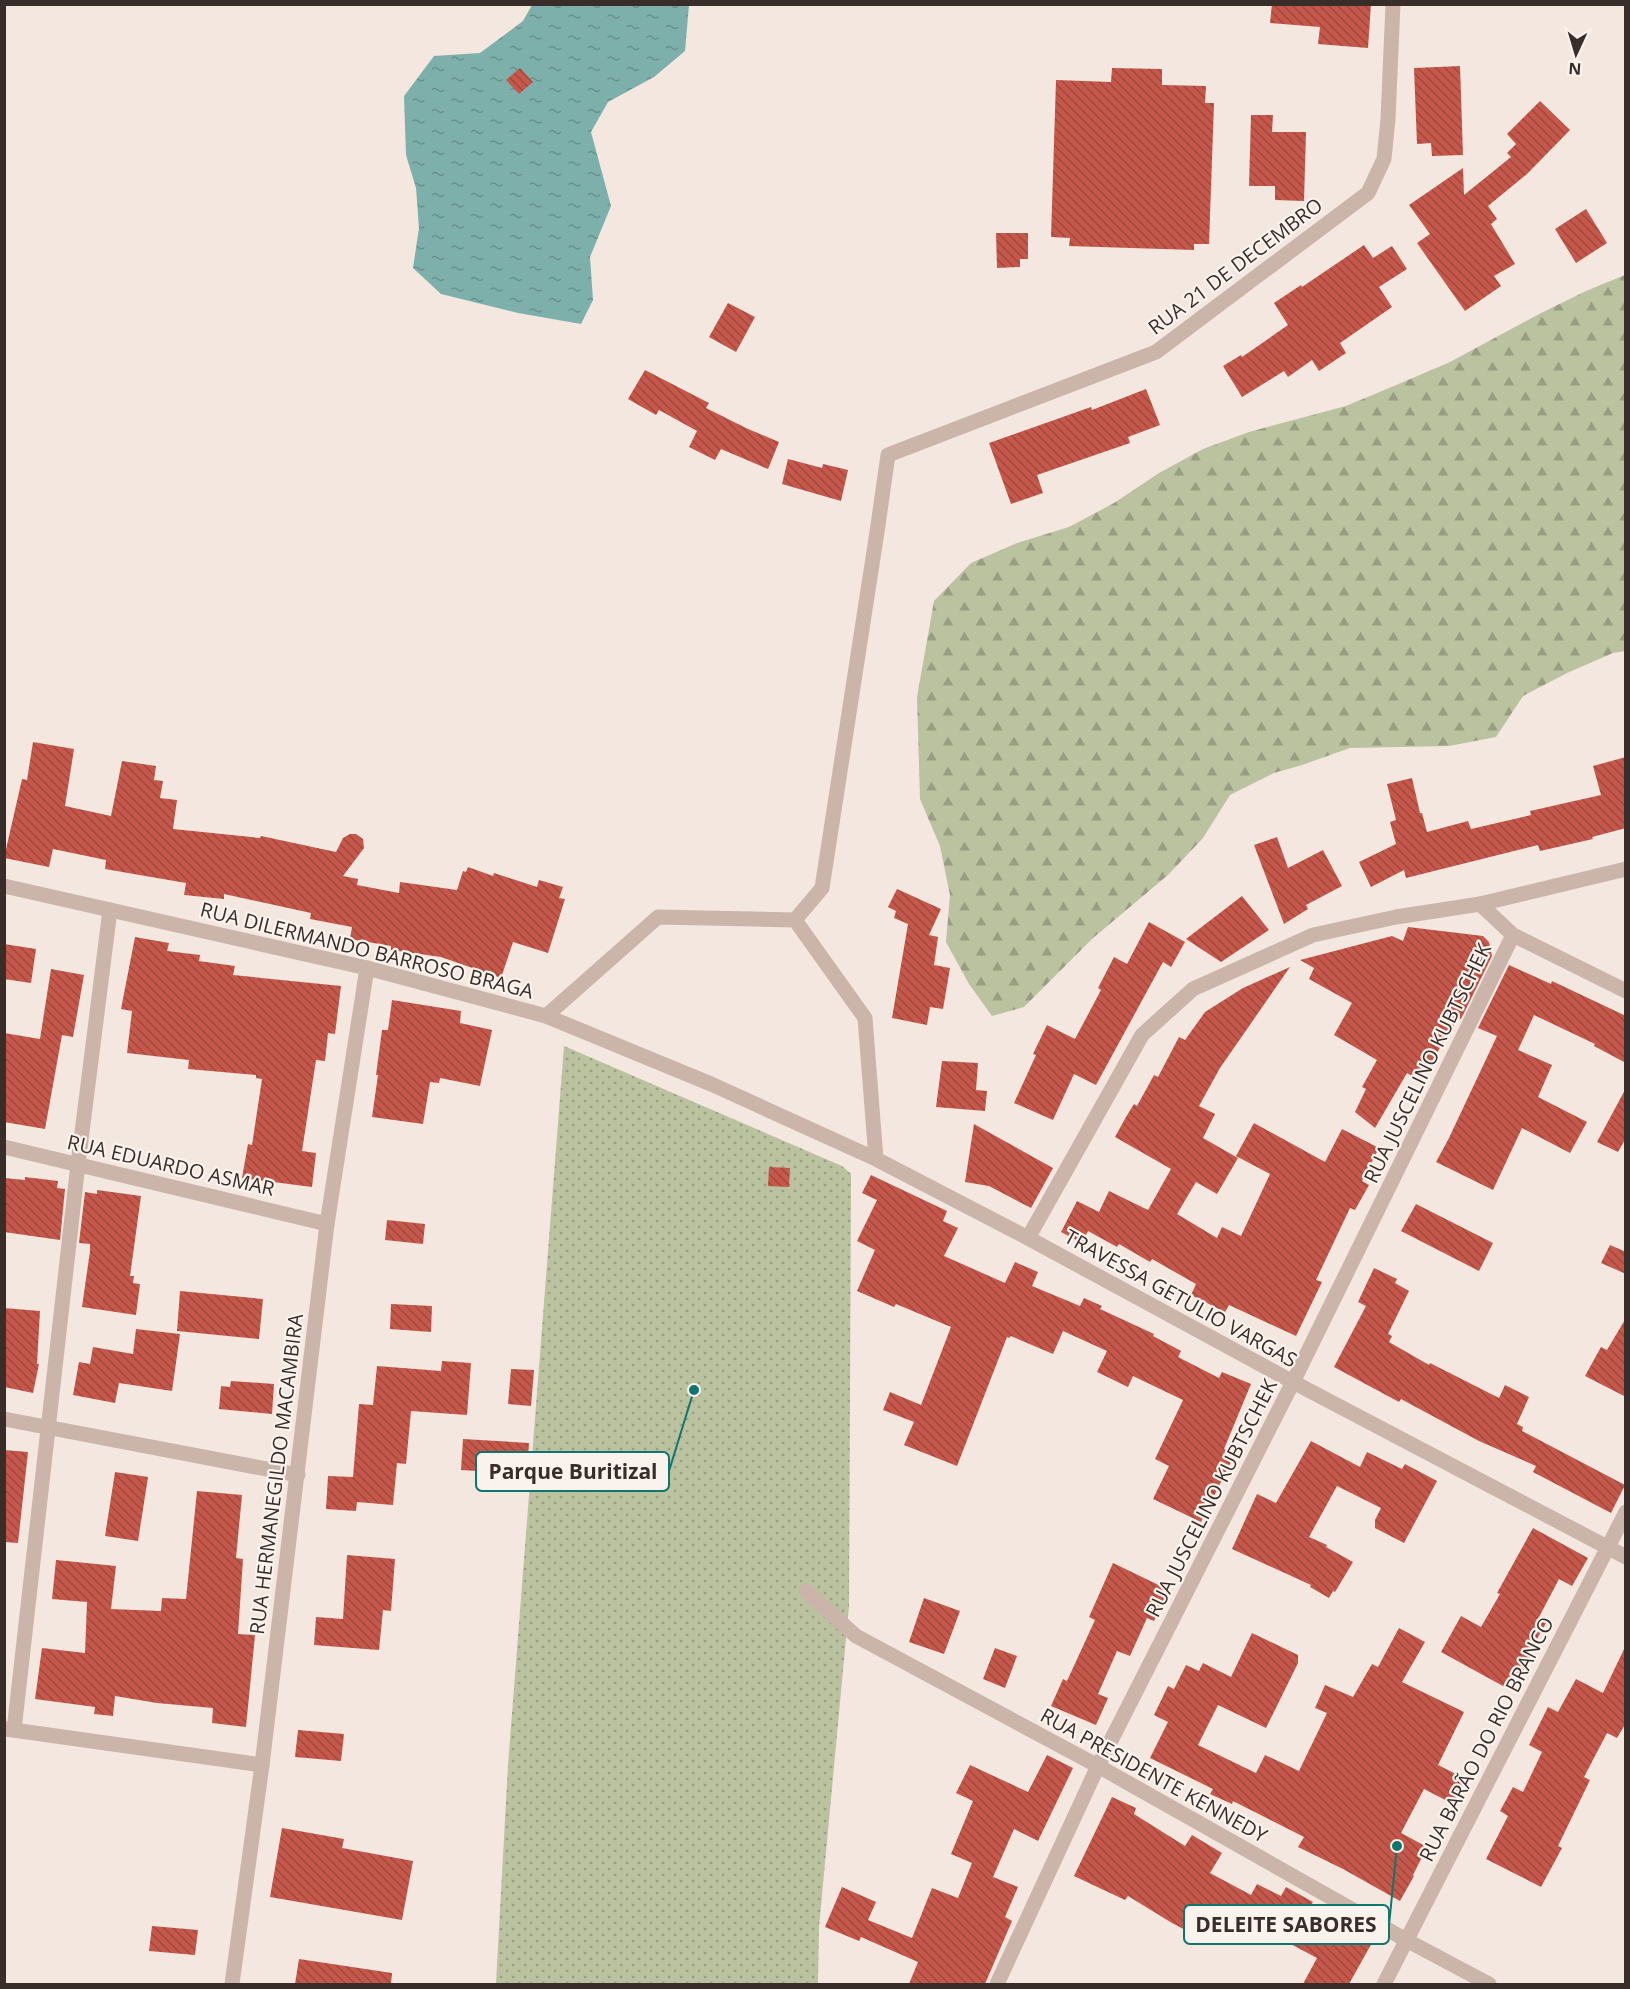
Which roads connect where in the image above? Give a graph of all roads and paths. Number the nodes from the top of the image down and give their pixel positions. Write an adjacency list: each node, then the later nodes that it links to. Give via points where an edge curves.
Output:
1 (1393, 4): 6 (street, RUA 21 DE DECEMBRO, via 1384,159 1368,193 1156,352 888,455 822,888)
2 (1626, 869): 4 (street)
3 (4, 886): 5 (street, RUA DILERMANDO BARROSO BRAGA)
4 (1480, 904): 7 (street); 16 (street, via 1313,935 1193,989 1142,1035)
5 (110, 910): 8 (street, RUA DILERMANDO BARROSO BRAGA); 14 (street)
6 (795, 920): 10 (street, via 658,916); 13 (street, via 865,1018)
7 (1513, 935): 9 (street); 17 (street, RUA JUSCELINO KUBTSCHEK)
8 (367, 968): 10 (street, RUA DILERMANDO BARROSO BRAGA); 15 (street, RUA HERMANEGILDO MACAMBIRA)
9 (1626, 991)
10 (546, 1016): 11 (street, RUA DILERMANDO BARROSO BRAGA)
11 (711, 1084): 13 (street, TRAVESSA GETULIO VARGAS)
12 (4, 1147): 14 (street, RUA EDUARDO ASMAR)
13 (876, 1159): 16 (street, TRAVESSA GETULIO VARGAS)
14 (78, 1164): 15 (street, RUA EDUARDO ASMAR); 19 (street)
15 (327, 1224): 20 (street, RUA HERMANEGILDO MACAMBIRA)
16 (1028, 1238): 17 (street, TRAVESSA GETULIO VARGAS)
17 (1293, 1382): 22 (street, TRAVESSA GETULIO VARGAS); 27 (street, RUA JUSCELINO KUBTSCHEK)
18 (4, 1419): 19 (street)
19 (49, 1428): 20 (street); 25 (street)
20 (297, 1475): 26 (street, RUA HERMANEGILDO MACAMBIRA)
21 (1626, 1512): 22 (street, RUA BARÃO DO RIO BRANCO)
22 (1606, 1547): 23 (street, TRAVESSA GETULIO VARGAS); 28 (street, RUA BARÃO DO RIO BRANCO)
23 (1626, 1557)
24 (806, 1592): 27 (street, RUA PRESIDENTE KENNEDY, via 856,1636)
25 (9, 1729): 26 (street)
26 (262, 1765): 29 (street, RUA HERMANEGILDO MACAMBIRA)
27 (1098, 1766): 28 (street, RUA PRESIDENTE KENNEDY); 30 (street, RUA JUSCELINO KUBTSCHEK)
28 (1408, 1941): 31 (street, RUA BARÃO DO RIO BRANCO); 32 (street, RUA PRESIDENTE KENNEDY)
29 (232, 1984)
30 (997, 1984)
31 (1384, 1984)
32 (1489, 1984)

